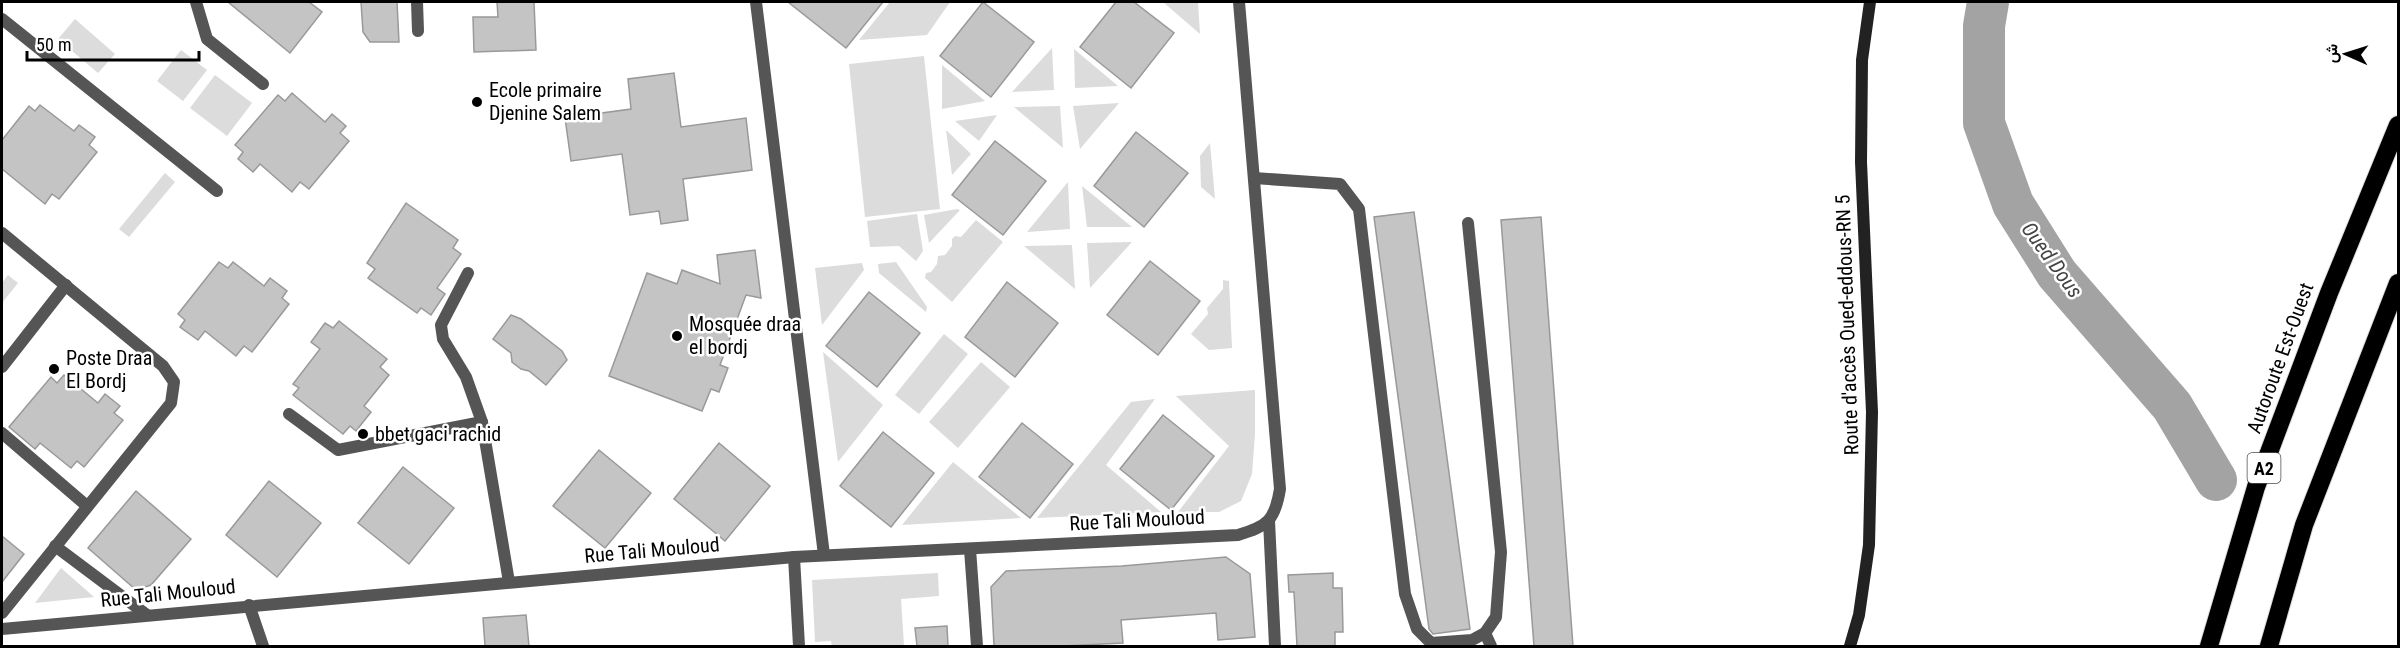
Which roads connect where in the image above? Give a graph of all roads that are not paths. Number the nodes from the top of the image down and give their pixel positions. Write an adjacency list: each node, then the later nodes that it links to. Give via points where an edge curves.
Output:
1 (196, 2): 8 (street, via 207,39)
2 (417, 2): 7 (street)
3 (756, 2): 25 (street)
4 (1239, 2): 10 (street)
5 (1870, 2): 38 (main road, Route d'accès Oued-eddous-RN 5, via 1862,60 1861,128 1872,412 1869,545)
6 (2, 19): 11 (street)
7 (418, 31)
8 (263, 84)
9 (2398, 125): 39 (highway, Autoroute Est-Ouest / A2, via 2256,487)
10 (1254, 178): 22 (street, via 1280,489 1277,508); 32 (street, via 1340,184 1359,209 1405,594 1417,629 1431,643 1472,640)
11 (217, 191)
12 (1468, 224): 32 (street, via 1501,552 1496,616)
13 (2, 233): 16 (street)
14 (468, 273): 19 (street, via 441,325 443,339 466,377)
15 (2398, 283): 40 (highway, via 2304,525)
16 (66, 285): 17 (street); 21 (street, via 163,366 174,382 171,404)
17 (2, 367)
18 (289, 414): 19 (street, via 338,450)
19 (482, 422): 27 (street)
20 (2, 433): 21 (street)
21 (87, 506): 23 (street)
22 (1269, 521): 24 (street, Rue Tali Mouloud, via 1238,535); 36 (street)
23 (55, 546): 29 (street); 30 (street)
24 (970, 549): 25 (street, Rue Tali Mouloud); 35 (street)
25 (824, 555): 26 (street, Rue Tali Mouloud)
26 (794, 557): 27 (street, Rue Tali Mouloud); 34 (street)
27 (509, 582): 28 (street, Rue Tali Mouloud)
28 (249, 605): 30 (street, Rue Tali Mouloud); 33 (street)
29 (2, 613)
30 (147, 615): 31 (street, Rue Tali Mouloud)
31 (2, 629)
32 (1485, 633): 37 (street)
33 (263, 646)
34 (799, 646)
35 (977, 646)
36 (1275, 646)
37 (1491, 646)
38 (1850, 646)
39 (2209, 646)
40 (2269, 646)

